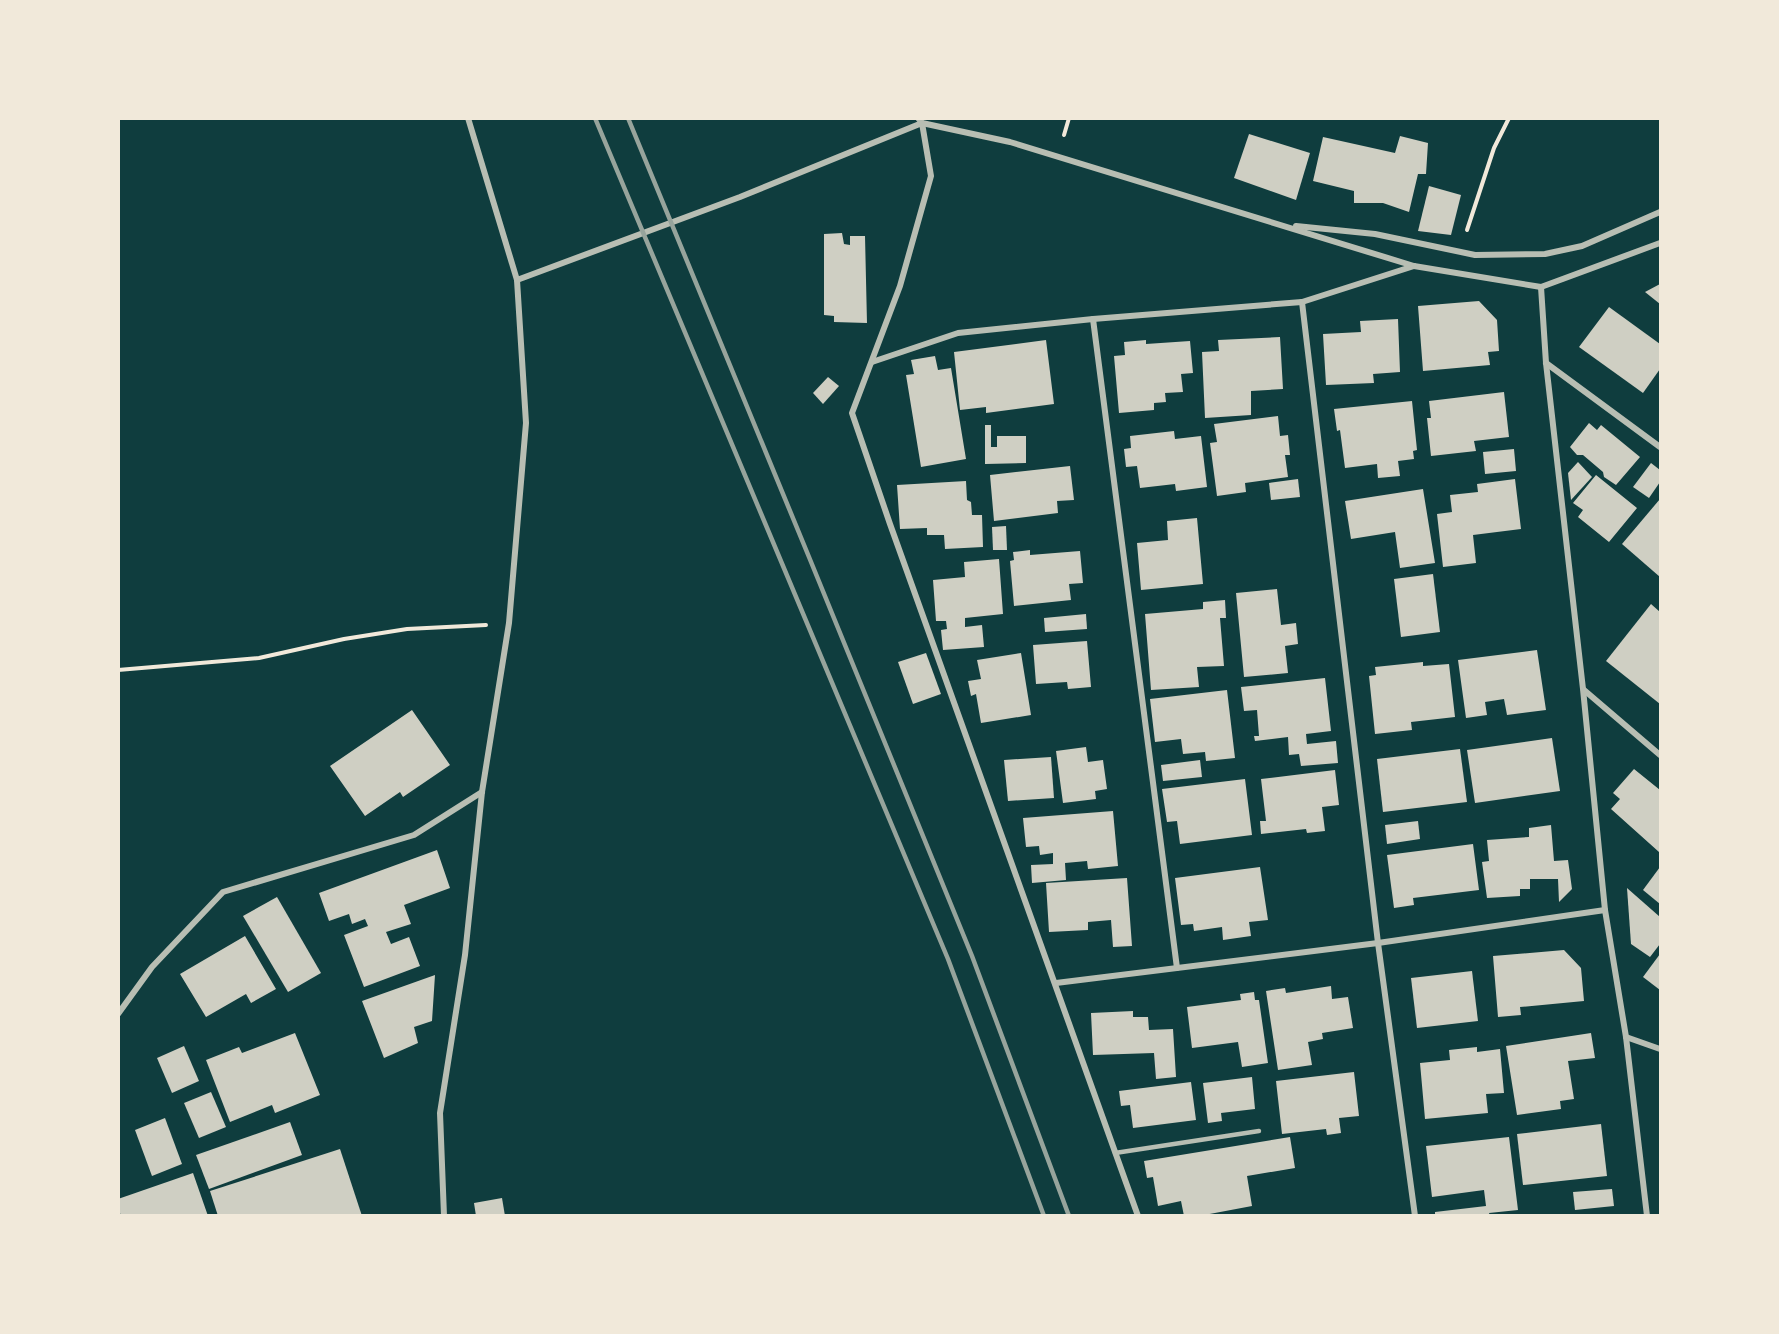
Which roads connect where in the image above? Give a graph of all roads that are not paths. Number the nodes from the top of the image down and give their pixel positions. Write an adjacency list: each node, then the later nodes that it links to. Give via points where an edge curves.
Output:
1 (468, 118): 7 (street)
2 (920, 121): 4 (street, via 1010,142); 7 (street, via 740,197); 11 (street, via 931,176 900,286)
3 (1660, 212): 4 (street, via 1582,246 1545,254 1475,255 1375,234)
4 (1281, 225): 6 (street)
5 (1660, 243): 8 (street)
6 (1414, 266): 8 (street); 9 (street)
7 (518, 280): 16 (street, via 526,423 508,623)
8 (1541, 287): 12 (street)
9 (1302, 302): 10 (street); 18 (street)
10 (1093, 319): 11 (street, via 958,333); 19 (street)
11 (872, 362): 20 (street, via 852,413)
12 (1546, 363): 13 (street); 14 (street)
13 (1660, 447)
14 (1584, 689): 15 (street); 17 (street)
15 (1660, 755)
16 (482, 792): 21 (street, via 414,835 223,892 152,967); 26 (street, via 465,956 440,1113)
17 (1605, 909): 18 (street); 22 (street)
18 (1378, 943): 19 (street); 28 (street)
19 (1177, 968): 20 (street)
20 (1056, 983): 25 (street)
21 (118, 1014)
22 (1626, 1037): 23 (street); 29 (street)
23 (1660, 1049)
24 (1259, 1131): 25 (lane)
25 (1115, 1154): 27 (street)
26 (444, 1215)
27 (1138, 1215)
28 (1414, 1215)
29 (1647, 1215)

